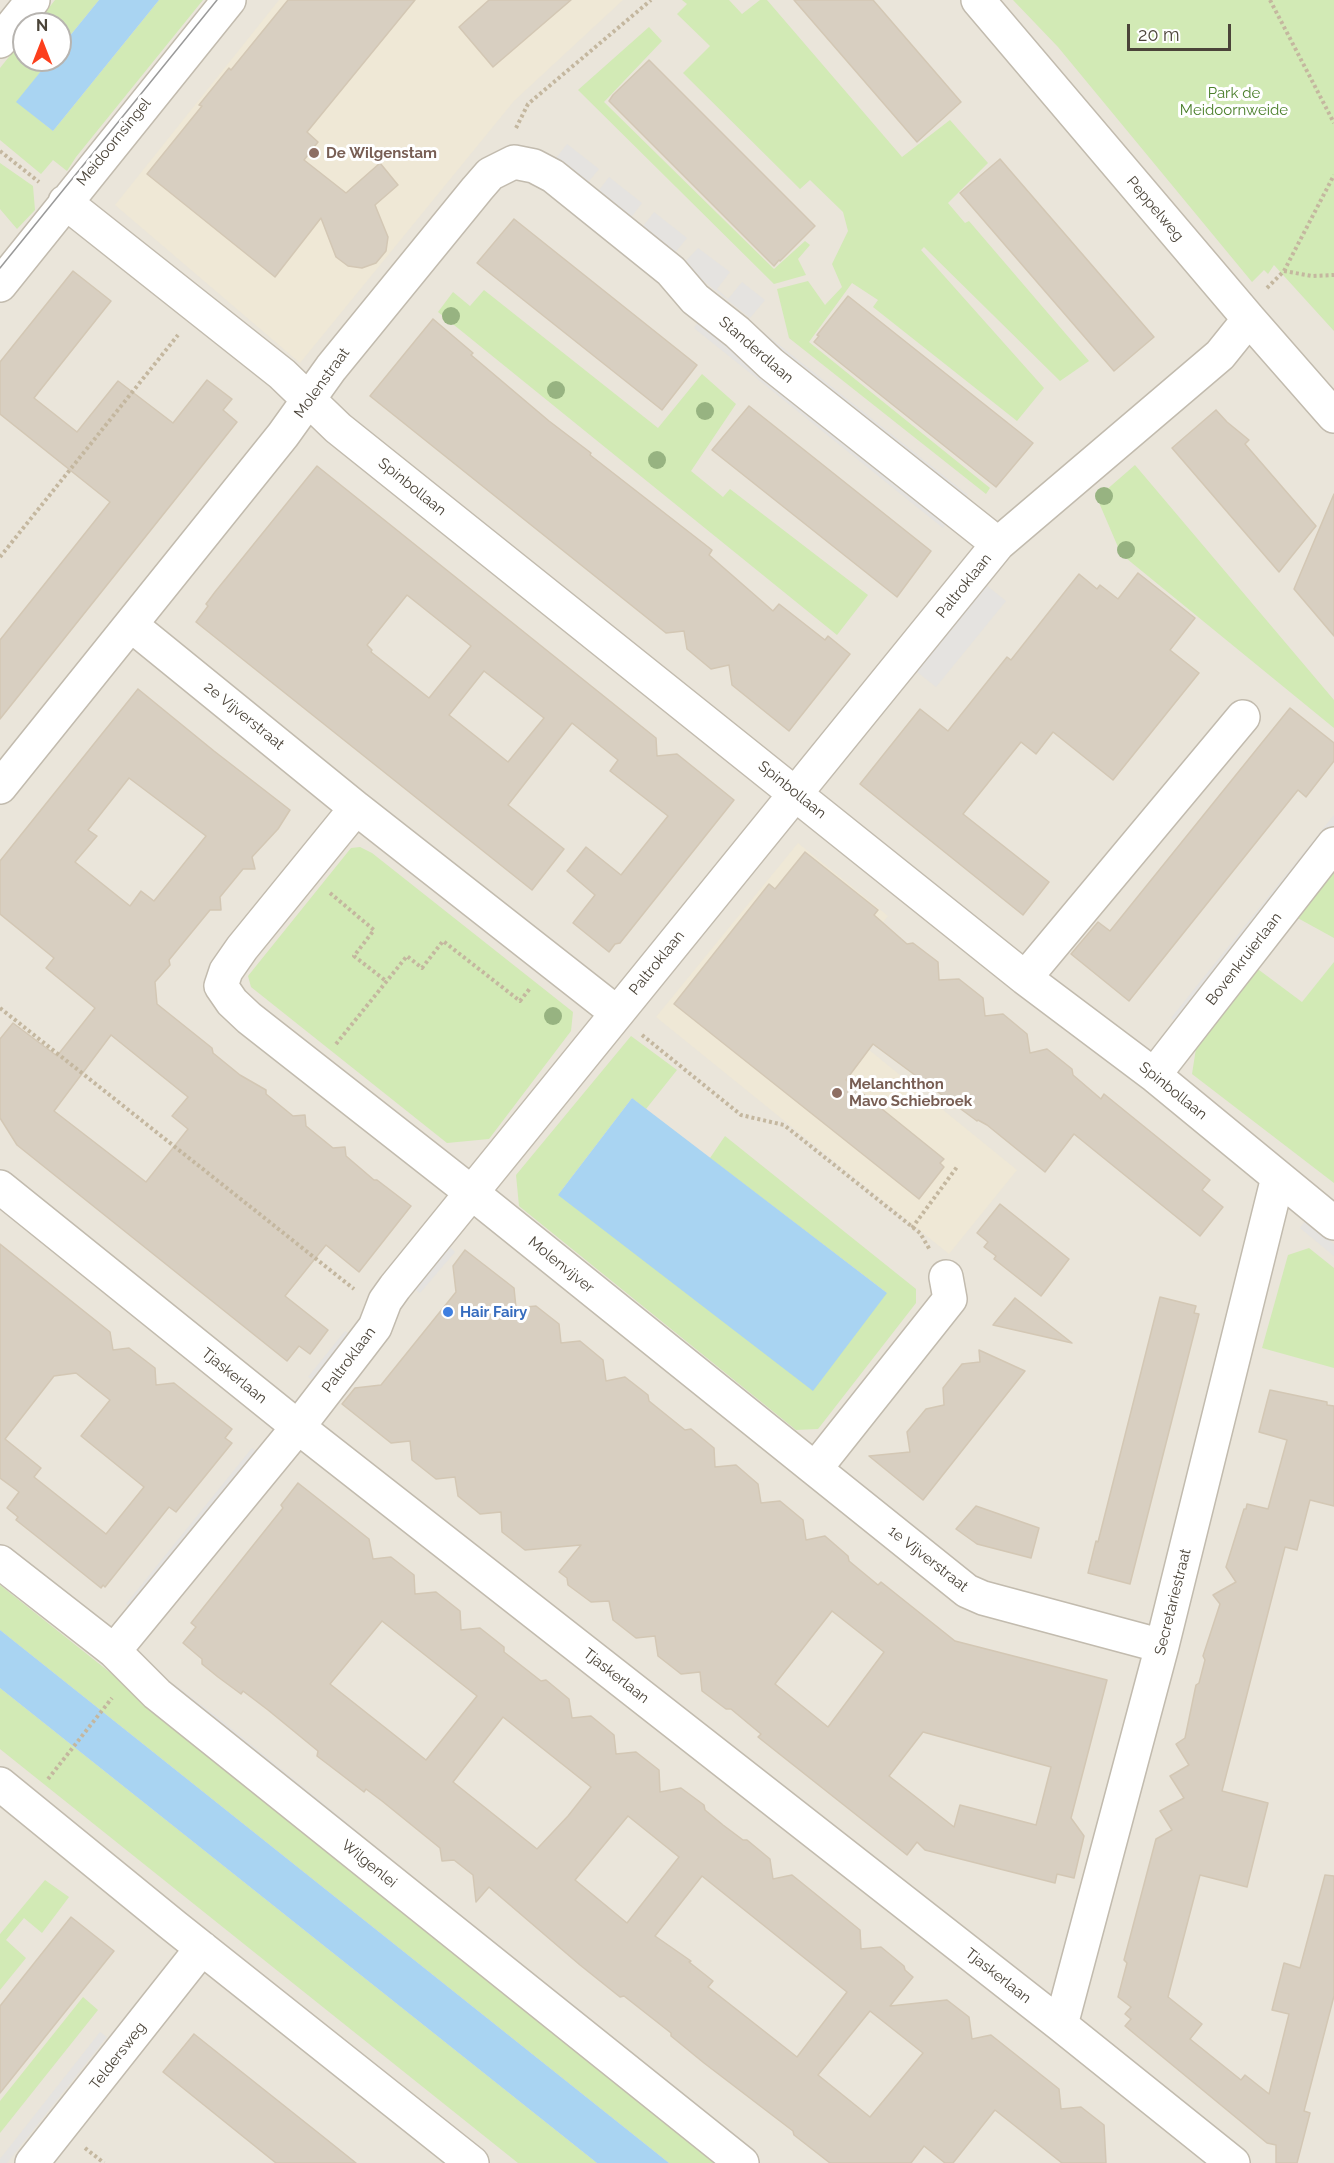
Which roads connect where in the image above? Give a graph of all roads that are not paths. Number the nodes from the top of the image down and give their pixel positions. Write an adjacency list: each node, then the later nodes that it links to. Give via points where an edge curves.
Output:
1 (33, 0): 4 (street)
2 (229, 0): 6 (street, Meidoornsingel)
3 (978, 0): 8 (street, Peppelweg)
4 (4, 28)
5 (514, 162): 9 (street, Molenstraat, via 490,174 477,189); 11 (street, Standerdlaan, via 553,176 671,271 695,298 771,364)
6 (65, 202): 7 (street, Meidoornsingel); 9 (street, Spinbollaan)
7 (0, 285)
8 (1249, 319): 10 (street, Peppelweg); 11 (street, Paltroklaan, via 1220,355)
9 (309, 399): 12 (street, Molenstraat); 15 (street, Spinbollaan, via 338,428)
10 (1334, 416)
11 (998, 544): 15 (street, Paltroklaan)
12 (131, 625): 14 (street, Molenstraat); 16 (street, 2e Vijverstraat)
13 (1243, 717): 18 (street)
14 (0, 788)
15 (795, 793): 18 (street, Spinbollaan); 19 (street, Paltroklaan)
16 (356, 808): 19 (street); 23 (street, Molenvijver, via 242,948 221,986 249,1018)
17 (1334, 844): 20 (street, Bovenkruierlaan)
18 (1025, 978): 20 (street, Spinbollaan)
19 (616, 1013): 23 (street, Paltroklaan)
20 (1154, 1075): 21 (street, Spinbollaan)
21 (1278, 1177): 24 (street, Spinbollaan); 29 (street, Secretariestraat)
22 (0, 1187): 26 (street, Tjaskerlaan)
23 (472, 1193): 26 (street, Paltroklaan, via 395,1287 375,1327); 27 (street, Molenvijver)
24 (1334, 1223)
25 (946, 1277): 27 (street, via 950,1299)
26 (298, 1427): 30 (street, Paltroklaan); 33 (street, Tjaskerlaan)
27 (814, 1469): 29 (street, 1e Vijverstraat, via 967,1591)
28 (0, 1562): 30 (street, Wilgenlei)
29 (1162, 1646): 33 (street, Secretariestraat)
30 (114, 1651): 36 (street, Wilgenlei, via 157,1694)
31 (0, 1784): 32 (street)
32 (202, 1948): 34 (street, Teldersweg); 35 (street)
33 (1061, 2025): 37 (street, Tjaskerlaan)
34 (32, 2163)
35 (472, 2163)
36 (742, 2163)
37 (1233, 2163)

